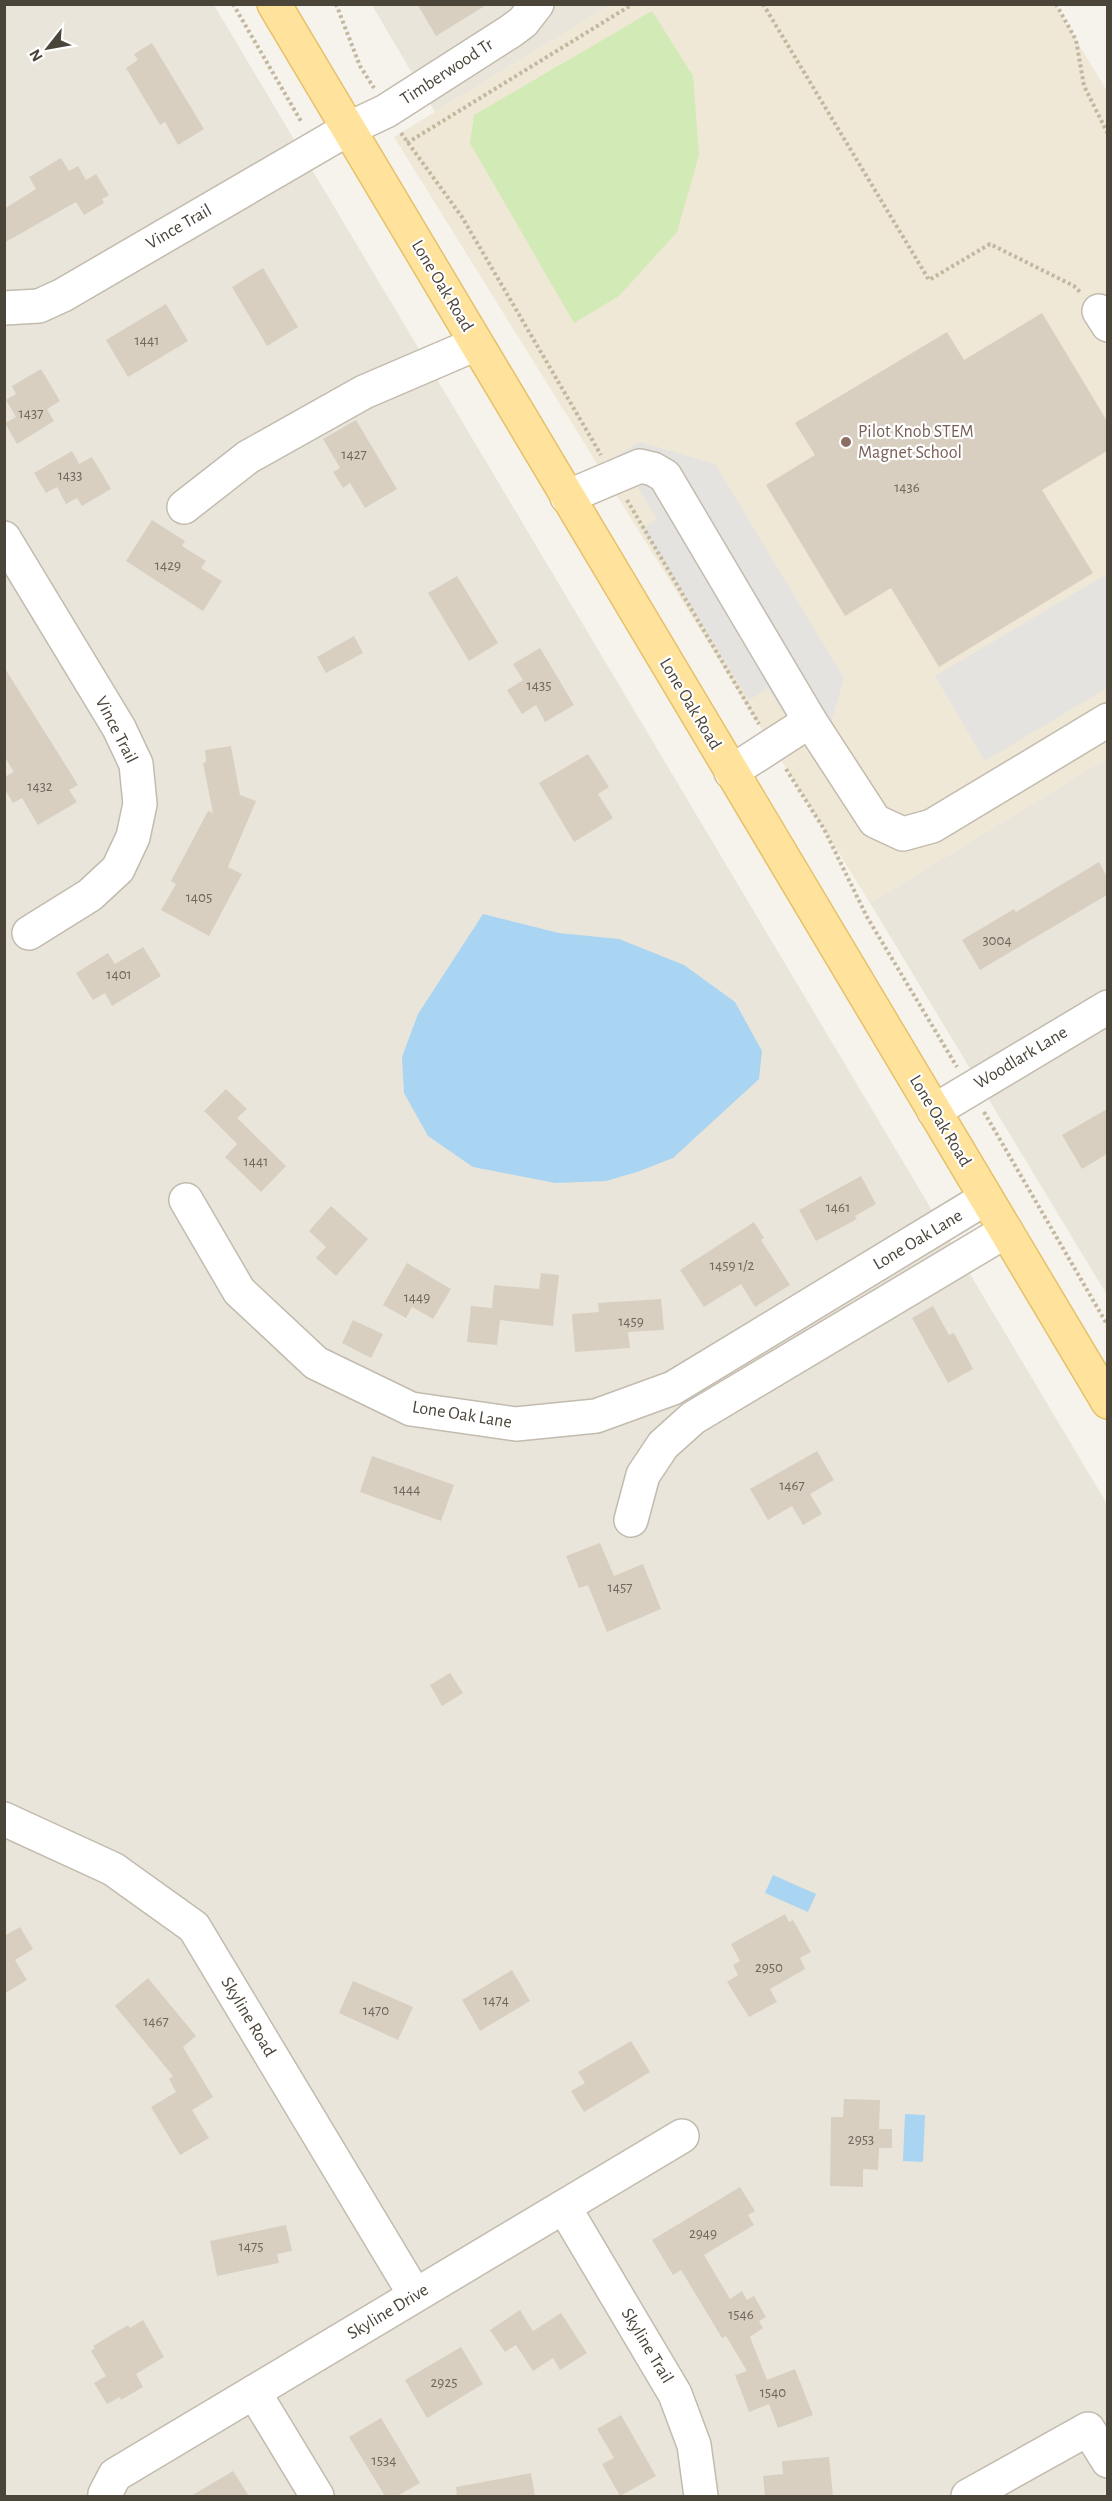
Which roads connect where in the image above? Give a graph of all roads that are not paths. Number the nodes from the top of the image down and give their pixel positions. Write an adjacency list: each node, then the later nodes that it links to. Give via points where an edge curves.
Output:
1 (274, 4): 3 (main road, Lone Oak Road)
2 (537, 4): 3 (street, Timberwood Tr, via 511,32 386,111)
3 (348, 129): 4 (street, Vince Trail, via 63,295 39,306); 5 (main road, Lone Oak Road)
4 (4, 308)
5 (476, 344): 6 (main road, Lone Oak Road); 7 (street, via 354,397 248,457)
6 (567, 497): 10 (street, via 640,466 665,476); 11 (main road, Lone Oak Road)
7 (184, 507)
8 (4, 538): 12 (street, Vince Trail, via 119,728 136,764 140,804 134,837 118,869 90,895)
9 (1107, 720): 10 (street, via 932,826 903,834 875,821)
10 (810, 721): 11 (street)
11 (731, 772): 14 (main road, Lone Oak Road)
12 (29, 933)
13 (1107, 1007): 14 (street, Woodlark Lane)
14 (934, 1111): 15 (main road, Lone Oak Road)
15 (986, 1198): 16 (street, Lone Oak Lane, via 673,1388 596,1416 516,1424 411,1409 316,1363 239,1291); 17 (main road, Lone Oak Road)
16 (186, 1200)
17 (1006, 1231): 18 (main road, Lone Oak Road); 19 (street, via 693,1418 663,1445 643,1475)
18 (1107, 1402)
19 (631, 1520)
20 (4, 1820): 23 (street, Skyline Road, via 113,1869 194,1927)
21 (682, 2136): 22 (street, Skyline Drive)
22 (564, 2206): 23 (street, Skyline Drive); 28 (street, Skyline Trail, via 675,2394 694,2445)
23 (415, 2295): 24 (street, Skyline Drive)
24 (254, 2392): 26 (street, Skyline Drive, via 115,2475); 27 (street)
25 (1107, 2461): 29 (street, via 1088,2429)
26 (106, 2496)
27 (317, 2496)
28 (701, 2496)
29 (968, 2496)

